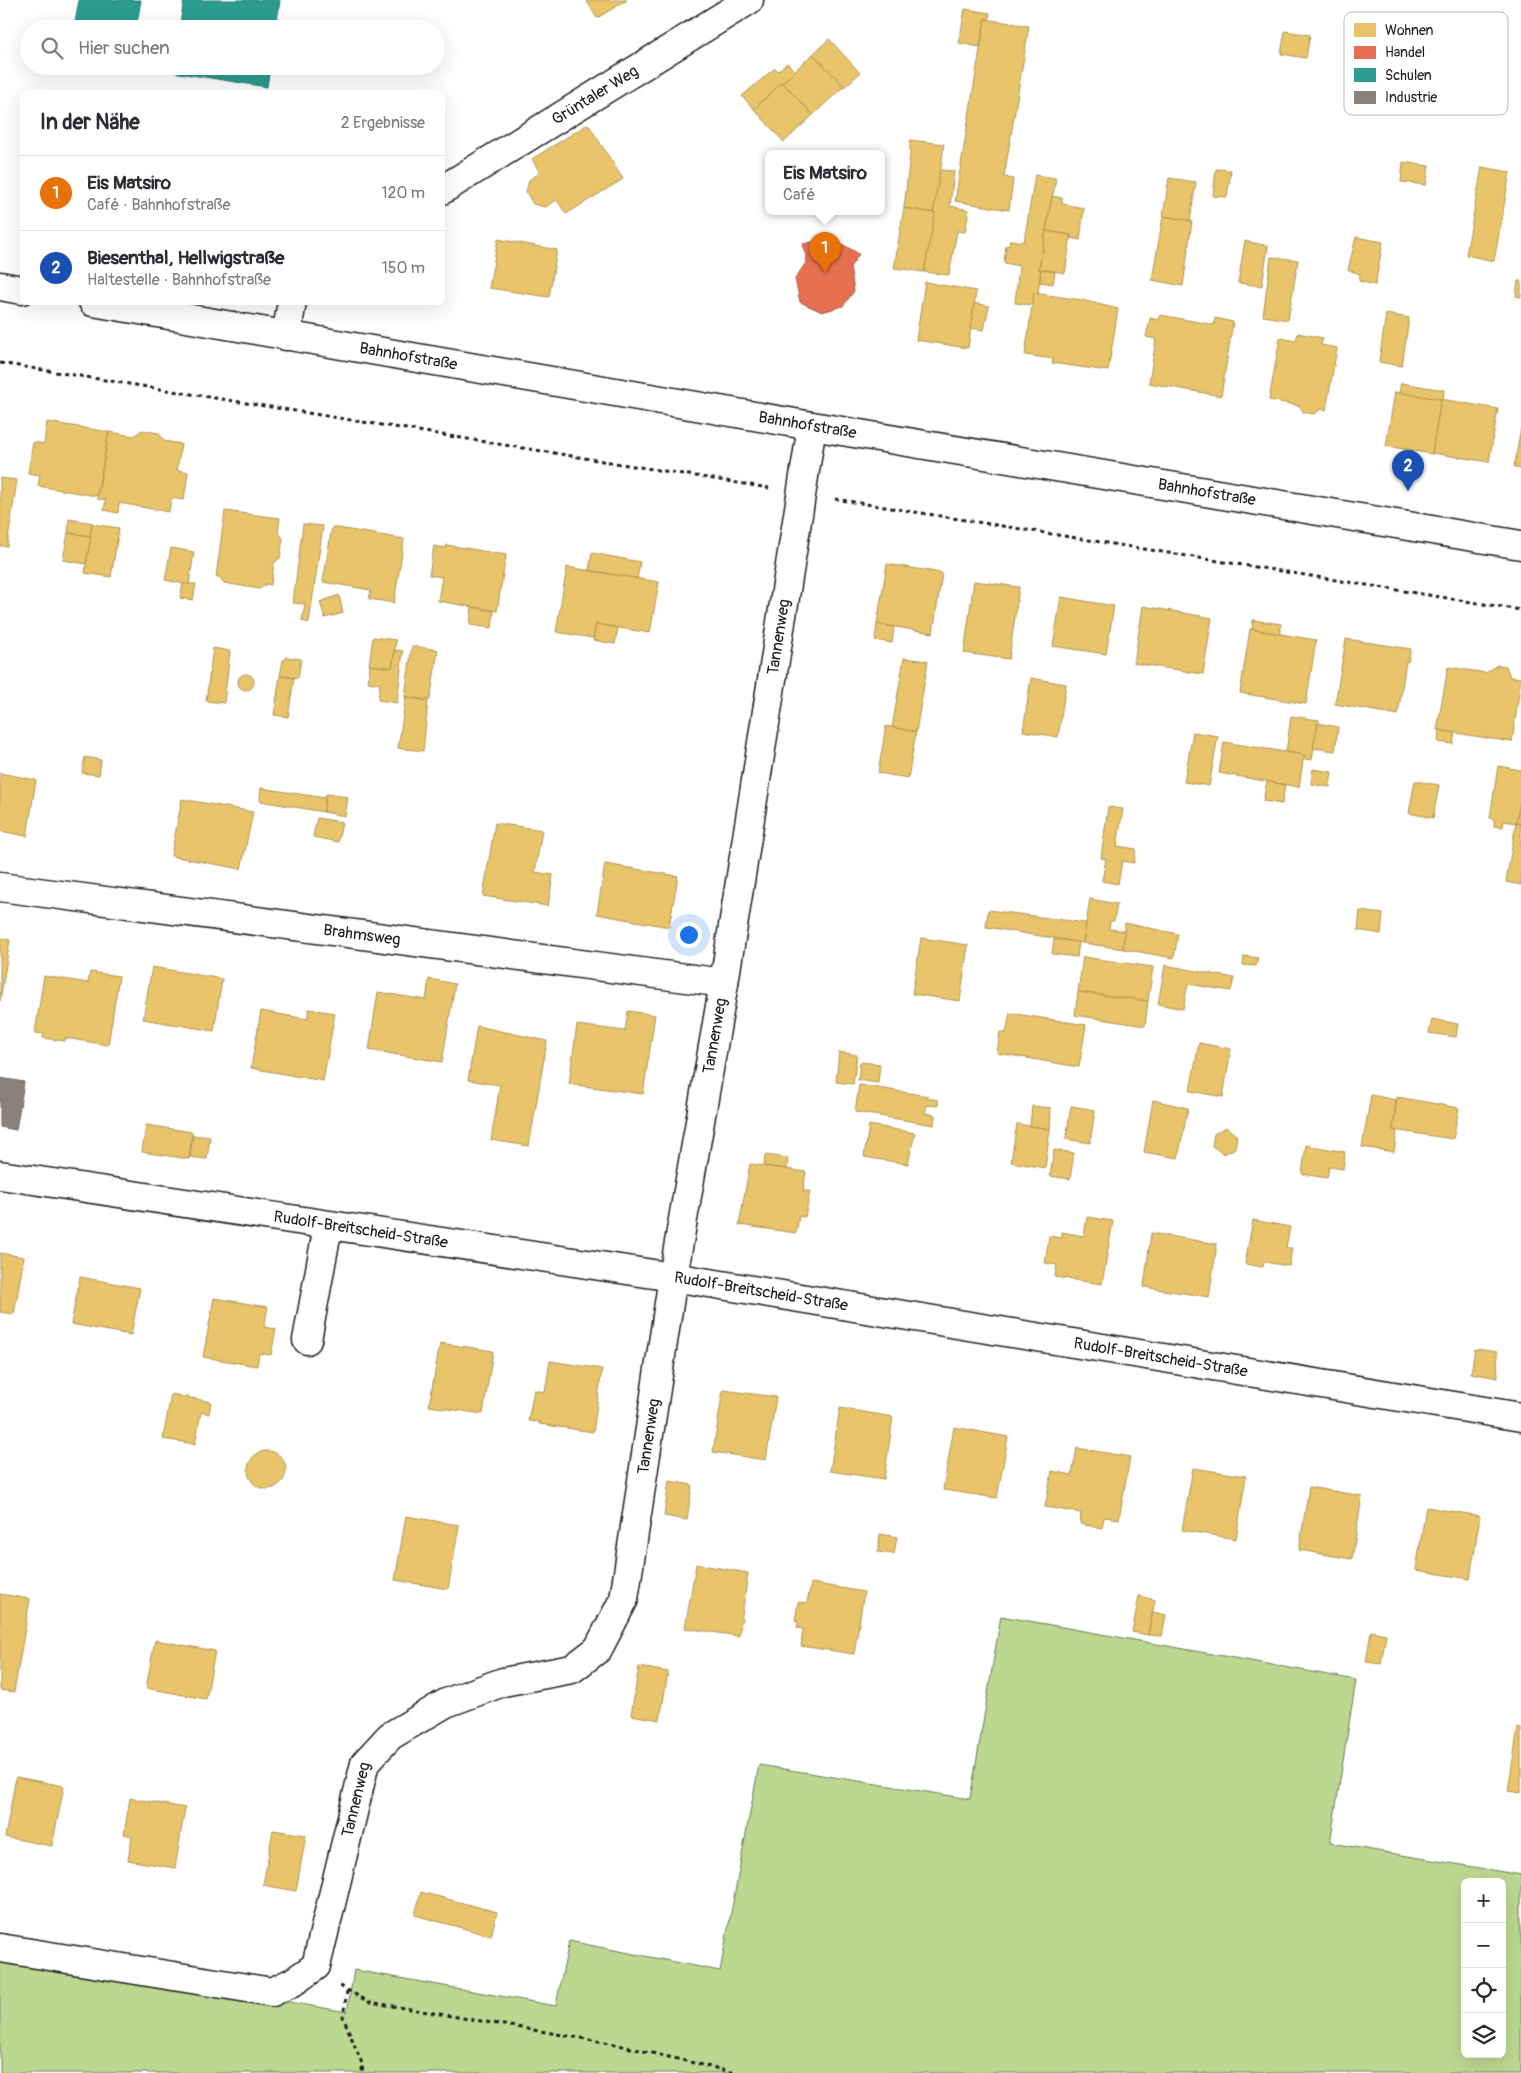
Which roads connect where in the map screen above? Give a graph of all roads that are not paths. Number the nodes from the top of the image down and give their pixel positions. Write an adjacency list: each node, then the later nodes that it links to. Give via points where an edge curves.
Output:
1 (749, 0): 2 (street, Grüntaler Weg)
2 (445, 188)
3 (0, 286): 4 (street)
4 (20, 290)
5 (110, 305): 7 (street, Bahnhofstraße)
6 (291, 305): 7 (street)
7 (286, 336): 8 (street, Bahnhofstraße)
8 (812, 426): 9 (street, Bahnhofstraße); 11 (street, Tannenweg)
9 (1521, 545)
10 (0, 887): 11 (street, Brahmsweg)
11 (724, 983): 14 (street, Tannenweg)
12 (0, 1175): 13 (street, Rudolf-Breitscheid-Straße)
13 (328, 1226): 14 (street, Rudolf-Breitscheid-Straße); 15 (street)
14 (673, 1278): 16 (street, Rudolf-Breitscheid-Straße); 17 (street, Tannenweg, via 624,1599 598,1649 572,1669 503,1682 446,1703 390,1736 366,1763 316,1966 272,1992)
15 (308, 1340)
16 (1521, 1417)
17 (0, 1948)

